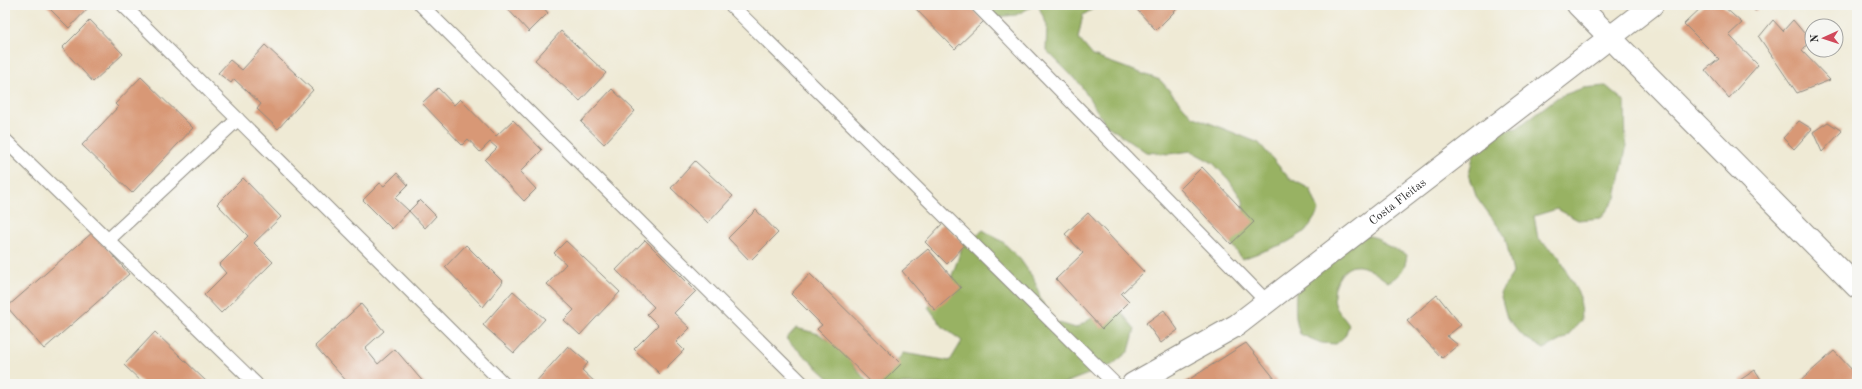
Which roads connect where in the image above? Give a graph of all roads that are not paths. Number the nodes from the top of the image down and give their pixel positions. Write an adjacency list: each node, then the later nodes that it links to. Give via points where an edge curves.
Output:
1 (123, 5): 8 (lane)
2 (421, 5): 15 (lane)
3 (731, 5): 16 (lane)
4 (977, 5): 12 (lane)
5 (1578, 5): 7 (main road)
6 (1652, 5): 7 (main road, Costa Fleitas)
7 (1610, 38): 11 (main road); 12 (main road, Costa Fleitas)
8 (238, 119): 10 (lane); 14 (lane)
9 (5, 140): 10 (lane)
10 (108, 240): 13 (lane)
11 (1857, 287)
12 (1267, 302): 17 (main road, Costa Fleitas, via 1236,325)
13 (256, 384)
14 (504, 384)
15 (803, 384)
16 (1115, 384)
17 (1132, 384)

